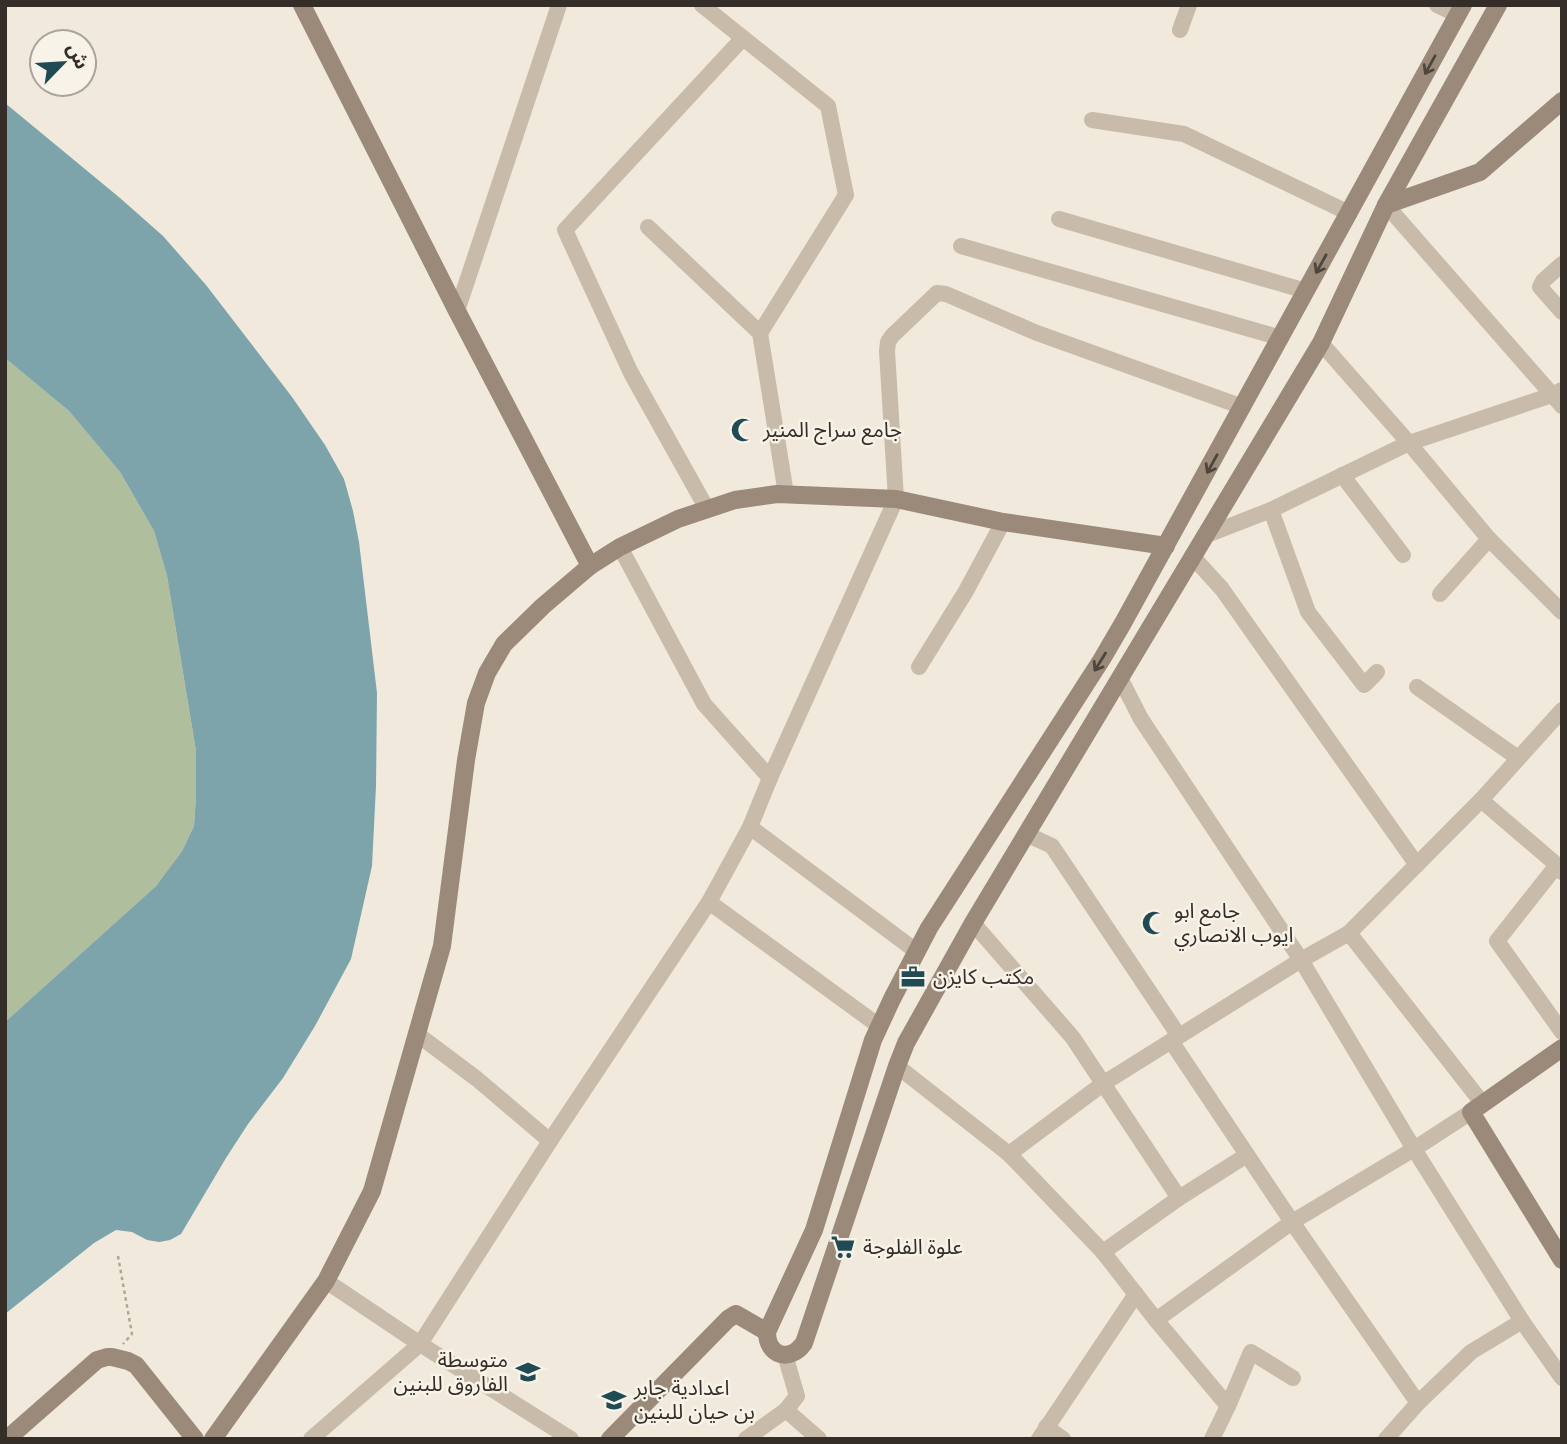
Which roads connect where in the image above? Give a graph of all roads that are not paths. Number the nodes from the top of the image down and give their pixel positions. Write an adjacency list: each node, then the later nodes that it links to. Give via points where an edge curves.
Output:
1 (302, 5): 19 (street)
2 (559, 5): 19 (street)
3 (702, 5): 9 (street)
4 (1189, 5): 8 (street)
5 (1437, 5): 7 (street)
6 (1498, 5): 12 (street)
7 (1461, 10): 13 (street, one-way to 13)
8 (1180, 30)
9 (743, 38): 21 (street, via 828,106 846,195); 30 (street, via 565,230 631,373)
10 (1562, 101): 12 (street, via 1480,172)
11 (1092, 120): 13 (street, via 1184,134)
12 (1386, 205): 23 (street); 24 (street)
13 (1349, 213): 18 (street, one-way to 18)
14 (1059, 219): 18 (street)
15 (648, 227): 21 (street)
16 (961, 246): 22 (street)
17 (1562, 264): 20 (street, via 1540,287)
18 (1306, 291): 22 (street)
19 (457, 311): 39 (street)
20 (1562, 312)
21 (760, 333): 28 (street)
22 (1280, 338): 25 (street)
23 (1321, 342): 26 (street); 33 (street)
24 (1558, 397): 26 (street)
25 (1243, 407): 29 (street, via 937,293 888,342); 36 (street, one-way to 36)
26 (1409, 443): 27 (street); 34 (street)
27 (1342, 475): 31 (street); 37 (street)
28 (786, 494): 29 (street); 30 (street, via 735,500)
29 (896, 499): 32 (street); 50 (street)
30 (707, 509): 35 (street)
31 (1271, 510): 33 (street); 45 (street, via 1308,612 1364,685)
32 (1003, 522): 36 (street); 44 (street)
33 (1204, 536): 38 (street)
34 (1489, 539): 40 (street); 41 (street)
35 (620, 547): 39 (street); 50 (street, via 704,704)
36 (1167, 547): 42 (street)
37 (1403, 555)
38 (1192, 556): 43 (street); 54 (street, via 1222,589)
39 (590, 566): 63 (street, via 504,644 487,673 476,703 466,760 442,946)
40 (1440, 594)
41 (1562, 612)
42 (1123, 623): 43 (street); 59 (street, one-way to 59)
43 (1145, 638): 46 (street)
44 (919, 667)
45 (1377, 672)
46 (1120, 678): 53 (street); 60 (street, via 1141,719)
47 (1418, 687): 49 (street)
48 (1562, 710): 49 (street)
49 (1518, 758): 51 (street)
50 (770, 778): 52 (street)
51 (1481, 800): 54 (street); 55 (street)
52 (750, 827): 56 (street); 59 (street)
53 (1026, 834): 57 (street); 64 (street, via 1052,846)
54 (1417, 865): 58 (street)
55 (1559, 869): 62 (street, via 1497,941)
56 (709, 902): 61 (street); 69 (street)
57 (973, 923): 66 (street); 67 (street, via 1073,1038)
58 (1349, 933): 60 (street); 68 (street)
59 (916, 951): 61 (street)
60 (1301, 960): 64 (street); 70 (street)
61 (879, 1026): 81 (street, via 814,1230)
62 (1562, 1032)
63 (417, 1034): 69 (street); 77 (street, via 372,1191)
64 (1175, 1039): 67 (street); 72 (street)
65 (1562, 1048): 68 (street)
66 (897, 1066): 71 (street); 83 (street, via 804,1343 798,1351)
67 (1104, 1083): 71 (street); 73 (street)
68 (1477, 1108): 70 (street); 76 (street)
69 (550, 1142): 82 (street)
70 (1414, 1149): 74 (street); 80 (street)
71 (1009, 1154): 75 (street)
72 (1247, 1155): 73 (street); 74 (street)
73 (1179, 1198): 75 (street)
74 (1292, 1222): 79 (street); 87 (street)
75 (1103, 1252): 78 (street)
76 (1562, 1260)
77 (326, 1281): 82 (street); 94 (street)
78 (1136, 1294): 79 (street); 90 (street)
79 (1156, 1320): 88 (street)
80 (1522, 1321): 86 (street); 87 (street, via 1471,1352)
81 (767, 1332): 83 (street, via 771,1347); 97 (street, via 736,1314 728,1319)
82 (420, 1344): 95 (street); 96 (street)
83 (785, 1355): 89 (street, via 797,1396)
84 (112, 1357): 91 (street, via 97,1360); 92 (street); 93 (street, via 136,1365)
85 (1293, 1378): 88 (street, via 1251,1352)
86 (1562, 1378)
87 (1418, 1403): 102 (street)
88 (1228, 1406): 101 (street)
89 (786, 1410): 98 (street); 99 (street)
90 (1042, 1433): 100 (street)
91 (7, 1439)
92 (26, 1439)
93 (195, 1439)
94 (213, 1439)
95 (312, 1439)
96 (571, 1439)
97 (610, 1439)
98 (747, 1439)
99 (819, 1439)
100 (1063, 1439)
101 (1212, 1439)
102 (1386, 1439)

